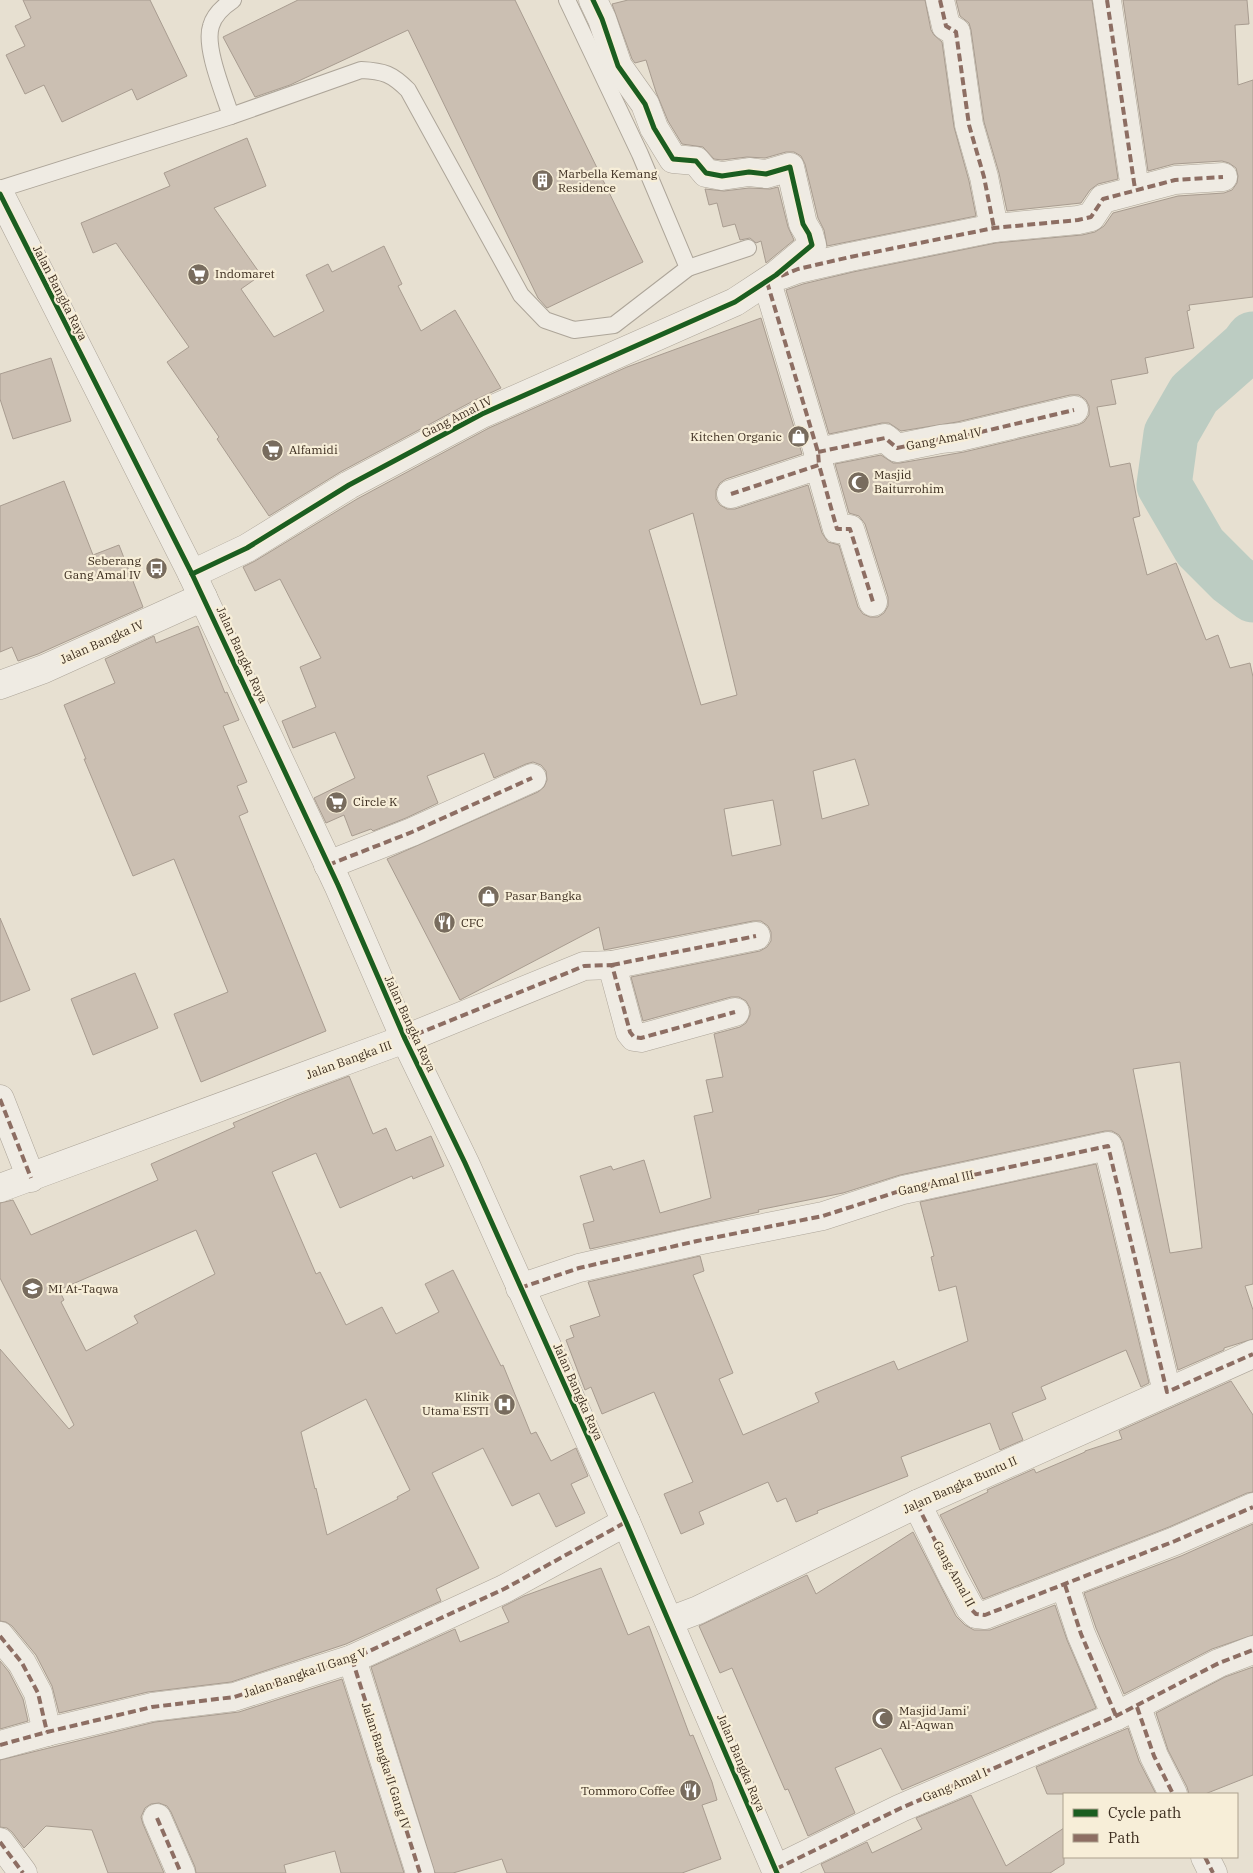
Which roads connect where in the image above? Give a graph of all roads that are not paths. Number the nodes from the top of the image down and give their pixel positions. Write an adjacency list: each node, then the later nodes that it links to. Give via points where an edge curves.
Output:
1 (233, 0): 6 (lane, via 220,10 211,26 210,47)
2 (567, 0): 12 (lane, via 640,154)
3 (593, 0): 13 (street, via 618,66 645,104 654,128 673,159 696,161 706,173 722,176 749,172 766,174 790,167 803,224 812,245)
4 (940, 0): 10 (street, via 946,26 956,32 969,125)
5 (1106, 0): 8 (street)
6 (231, 116): 9 (lane); 12 (lane, via 361,70 378,70 395,77 408,90 521,295 545,320 574,330 614,325)
7 (1223, 177): 8 (street, via 1175,180)
8 (1135, 189): 10 (street, via 1102,199 1091,217)
9 (2, 202): 17 (street, Jalan Bangka Raya)
10 (994, 228): 13 (street, via 804,268)
11 (748, 248): 12 (lane)
12 (688, 268)
13 (767, 282): 15 (street); 17 (street, Gang Amal IV, via 735,302 482,414 349,485 247,548)
14 (1074, 410): 15 (street, Gang Amal IV, via 897,448 884,438)
15 (818, 459): 16 (street, Gang Amal IV); 18 (street, via 837,529 850,528)
16 (731, 494)
17 (197, 585): 19 (street, Jalan Bangka IV, via 44,669); 21 (street, Jalan Bangka Raya)
18 (873, 602)
19 (0, 685)
20 (532, 778): 21 (street, via 412,832)
21 (328, 865): 25 (street, Jalan Bangka Raya)
22 (756, 936): 23 (street, Jalan Bangka III)
23 (612, 964): 24 (street, via 634,1037 641,1038); 25 (street, Jalan Bangka III, via 584,966)
24 (734, 1012)
25 (405, 1039): 27 (street, Jalan Bangka III); 29 (street, Jalan Bangka Raya)
26 (0, 1099): 27 (street)
27 (31, 1178): 28 (street, Jalan Bangka III)
28 (0, 1188)
29 (520, 1288): 31 (street, Gang Amal III, via 579,1268 823,1216 903,1190 1108,1146); 34 (street, Jalan Bangka Raya)
30 (1253, 1354): 31 (street, Jalan Bangka Buntu II)
31 (1167, 1392): 32 (street, Jalan Bangka Buntu II)
32 (917, 1504): 35 (street, Gang Amal II, via 954,1579 976,1614 985,1615); 36 (street, Jalan Bangka Buntu II)
33 (1253, 1507): 35 (street, Gang Amal II)
34 (626, 1522): 36 (street, Jalan Bangka Raya); 39 (street, Jalan Bangka II Gang V, via 504,1589)
35 (1065, 1585): 40 (street, via 1081,1634)
36 (669, 1621): 47 (street, Jalan Bangka Raya)
37 (0, 1636): 41 (street, via 22,1664 38,1694)
38 (1253, 1650): 40 (street, Gang Amal I, via 1218,1664)
39 (352, 1659): 41 (street, Jalan Bangka II Gang V, via 234,1697 152,1707); 50 (street, Jalan Bangka II Gang IV)
40 (1126, 1711): 43 (street); 47 (street, Gang Amal I, via 901,1808)
41 (47, 1732): 42 (street, Jalan Bangka II Gang V)
42 (0, 1745)
43 (1173, 1793)
44 (157, 1818): 49 (street)
45 (0, 1842): 48 (street)
46 (1206, 1858): 51 (street)
47 (776, 1871)
48 (23, 1873)
49 (180, 1873)
50 (420, 1873)
51 (1213, 1873)

